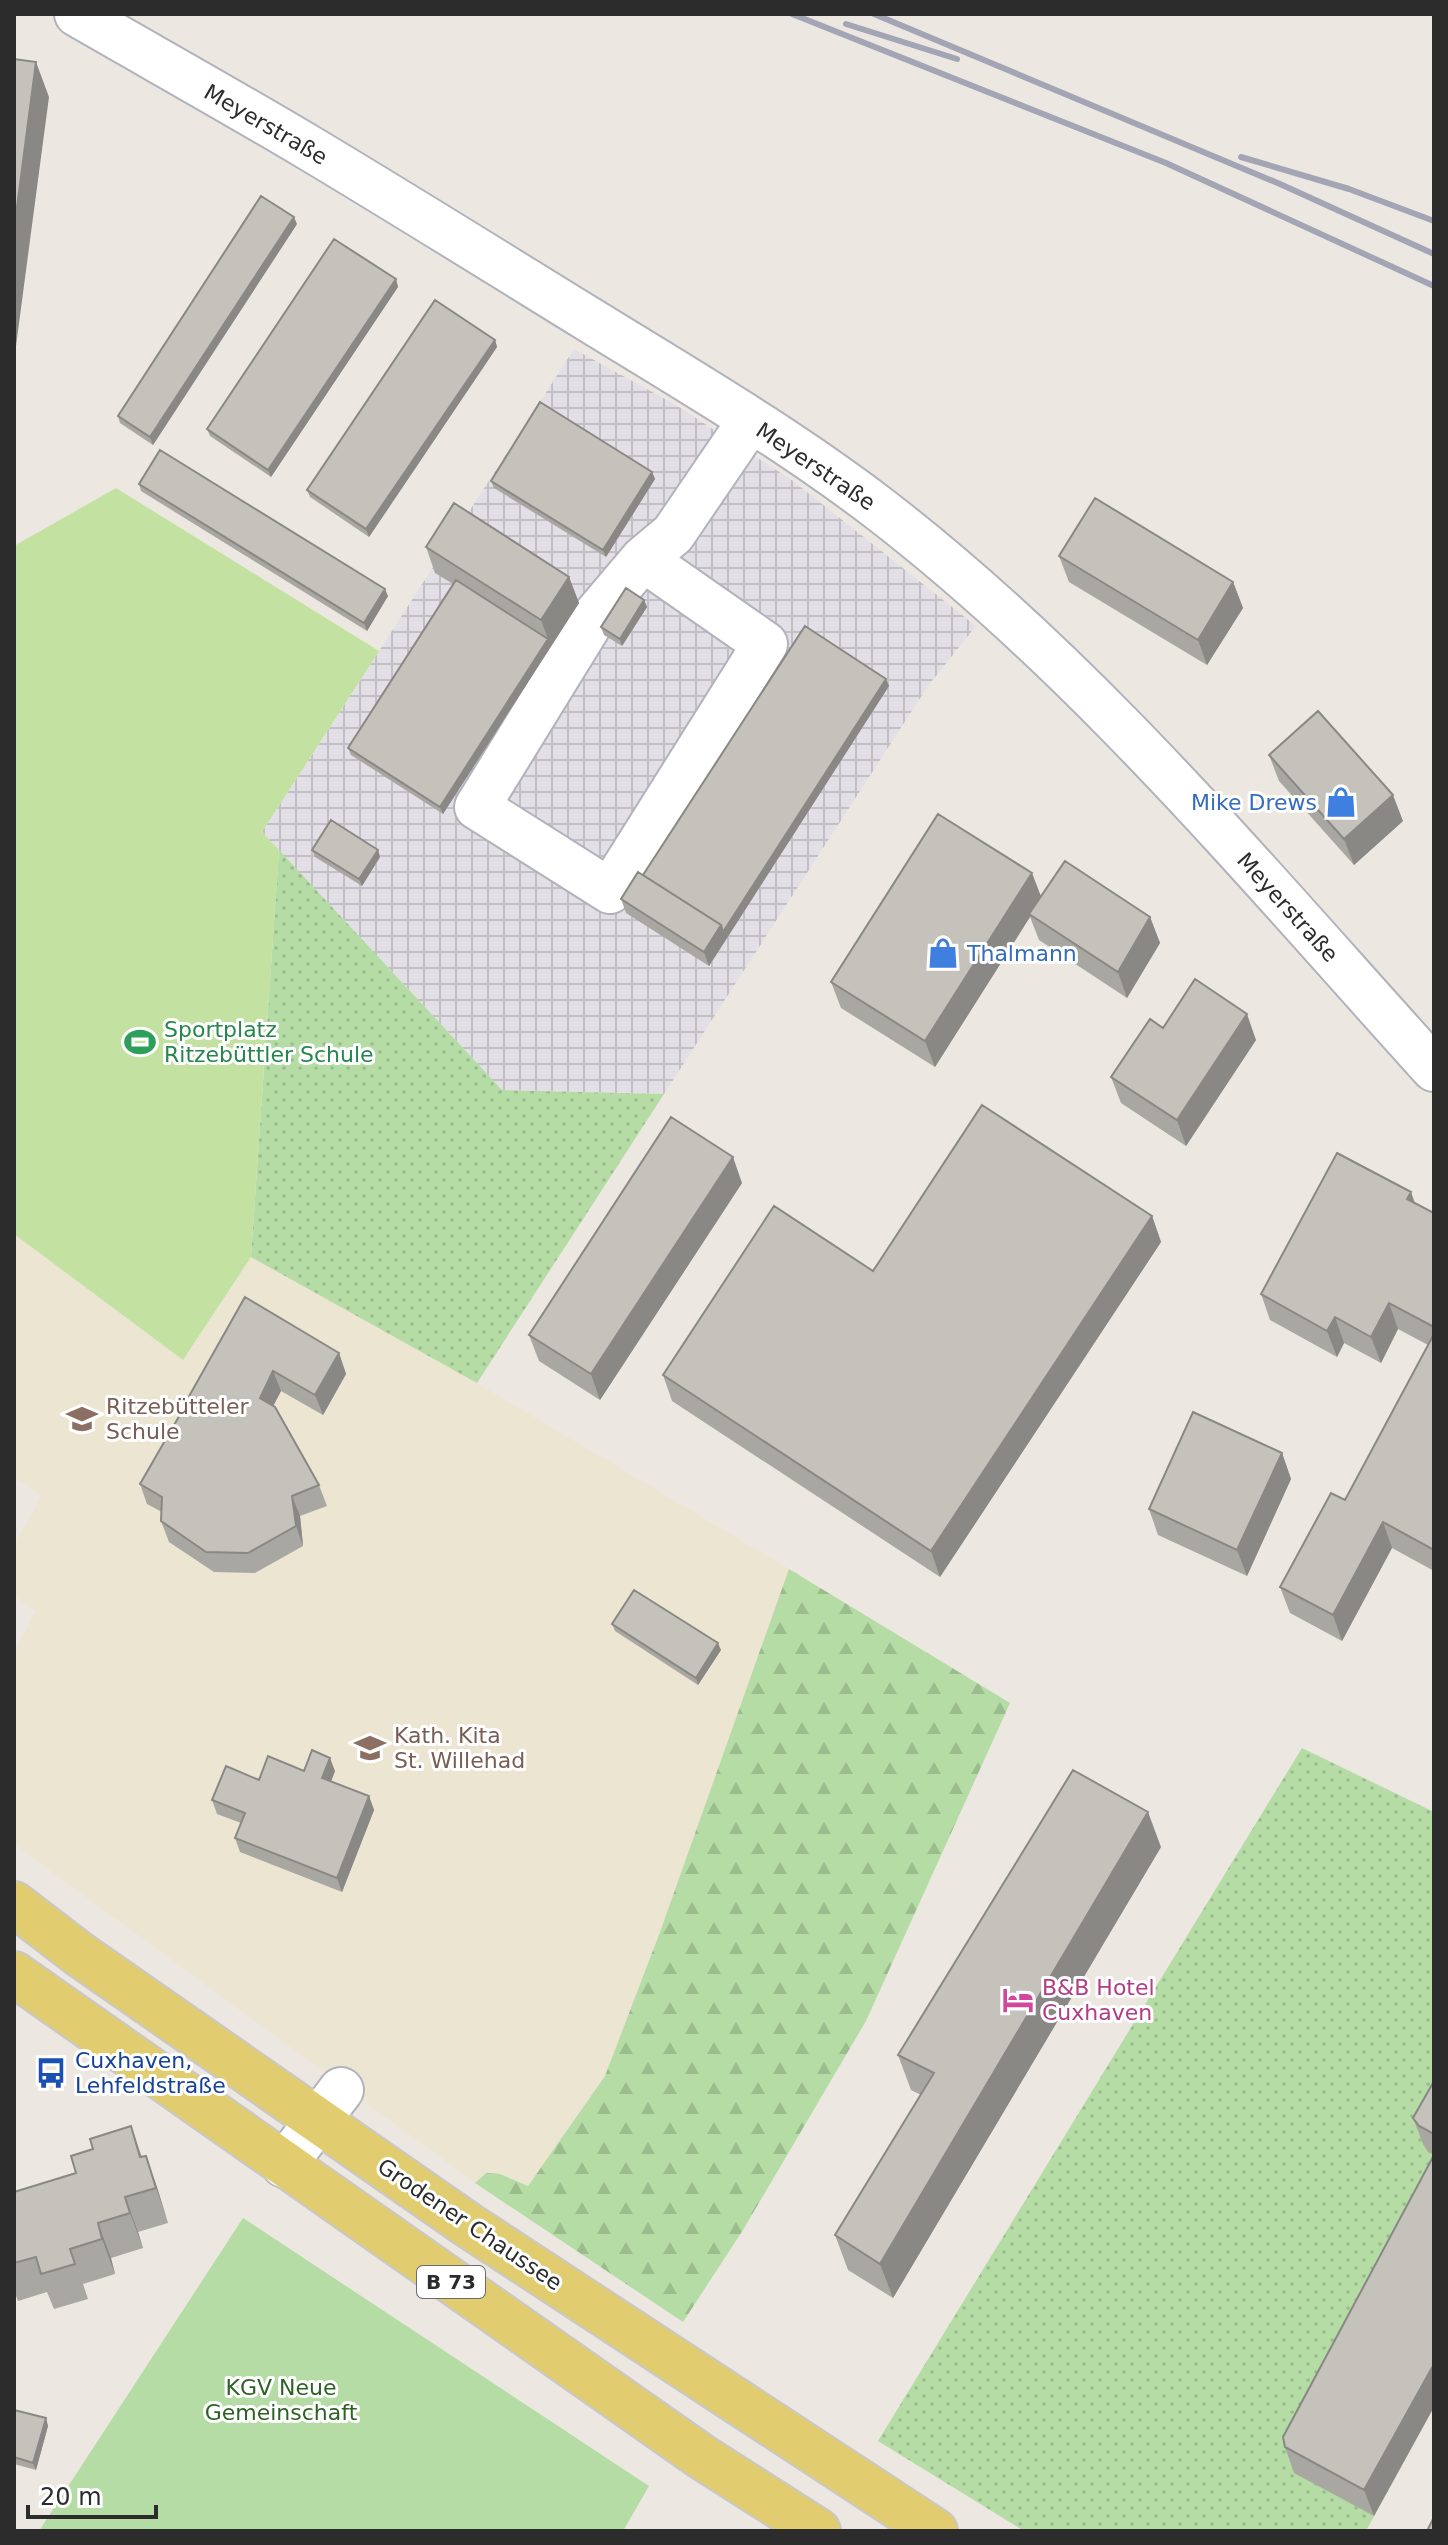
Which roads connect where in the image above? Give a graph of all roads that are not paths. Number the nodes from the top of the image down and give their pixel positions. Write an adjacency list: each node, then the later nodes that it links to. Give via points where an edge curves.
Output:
1 (77, 14): 2 (street, Meyerstraße, via 309,148)
2 (750, 421): 3 (street, via 673,534); 4 (street, Meyerstraße, via 876,506 1033,640 1194,803)
3 (643, 559): 3 (street, via 594,617 477,807 610,891 765,644)
4 (1434, 1069)
5 (14, 1904): 7 (main road, Grodener Chaussee / B 73, via 79,1954)
6 (14, 1974): 8 (main road, B 73)
7 (329, 2105): 8 (street); 9 (main road, Grodener Chaussee / B 73, via 468,2225)
8 (284, 2165): 10 (main road, B 73, via 702,2457)
9 (929, 2529)
10 (818, 2531)

